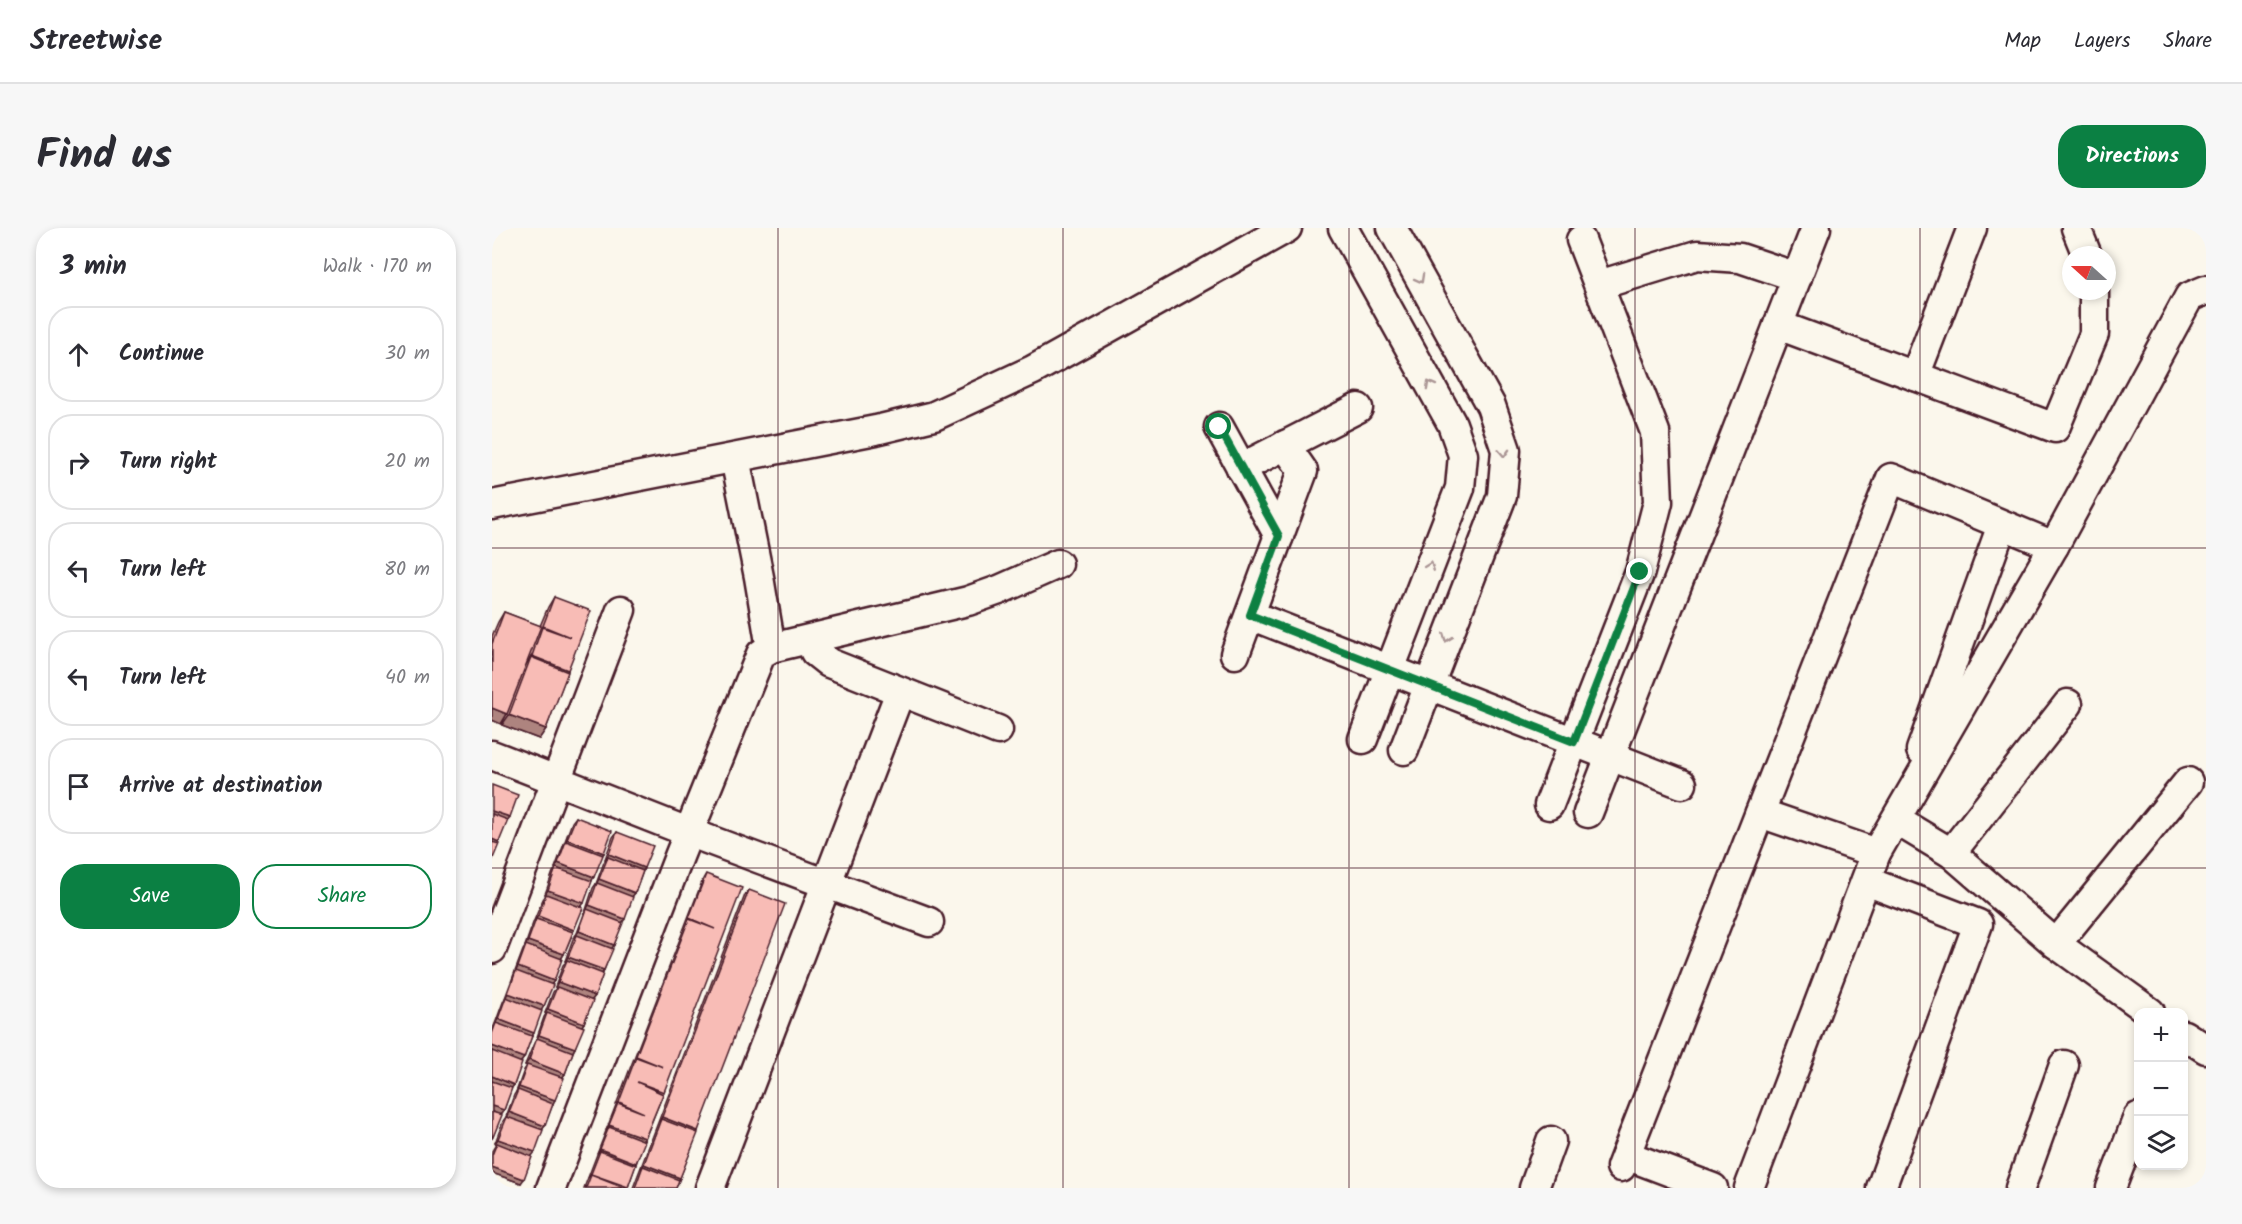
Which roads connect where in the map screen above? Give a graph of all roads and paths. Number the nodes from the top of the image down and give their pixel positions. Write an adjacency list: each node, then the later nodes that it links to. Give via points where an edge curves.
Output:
1 (1287, 228): 18 (street, via 1033,370 934,416)
2 (1343, 228): 30 (street, one-way to 2, via 1460,488 1463,455 1452,424)
3 (1392, 228): 31 (street, one-way to 31, via 1491,406 1506,450 1502,496)
4 (1816, 228): 9 (street)
5 (1972, 228): 14 (street)
6 (2076, 228): 8 (street)
7 (1581, 240): 10 (street)
8 (2083, 246)
9 (1797, 277): 10 (street, via 1740,258 1697,255); 13 (street)
10 (1599, 285): 36 (street, via 1655,432 1658,502 1640,572)
11 (2206, 290): 23 (street, via 2189,297)
12 (2094, 300): 14 (street, via 2094,334 2055,428)
13 (1778, 325): 14 (street); 39 (street)
14 (1915, 376)
15 (1358, 408): 17 (street)
16 (1219, 427): 19 (street)
17 (1285, 445): 19 (street); 22 (street, via 1303,471)
18 (735, 458): 20 (street); 28 (street)
19 (1241, 468): 22 (street)
20 (492, 505)
21 (2002, 525): 23 (street); 45 (street, via 1892,478); 46 (street)
22 (1279, 536): 26 (street)
23 (2054, 546): 46 (street)
24 (1058, 564): 27 (street, via 968,601)
25 (621, 610): 40 (street)
26 (1250, 615): 29 (street); 30 (street)
27 (808, 640): 28 (street); 32 (street, via 829,663)
28 (771, 648): 47 (street, via 761,654 756,664)
29 (1235, 654)
30 (1390, 670): 31 (street); 35 (street)
31 (1429, 686): 36 (street); 37 (street)
32 (900, 692): 34 (street); 51 (street)
33 (2068, 704): 49 (street)
34 (998, 730)
35 (1363, 739)
36 (1574, 742): 39 (street); 43 (street)
37 (1404, 750)
38 (492, 755): 40 (street)
39 (1610, 756): 42 (street); 44 (street)
40 (557, 780): 47 (street); 54 (street)
41 (2188, 782): 53 (street)
42 (1682, 784)
43 (1549, 805)
44 (1587, 813)
45 (1760, 813): 48 (street); 64 (street, via 1623,1161)
46 (1896, 820): 48 (street); 49 (street)
47 (688, 832): 51 (street); 61 (street)
48 (1876, 853): 50 (street)
49 (1951, 854): 53 (street)
50 (1866, 881): 65 (street); 66 (street, via 1978,924)
51 (826, 883): 52 (street); 62 (street)
52 (929, 922)
53 (2056, 944): 55 (street)
54 (492, 948)
55 (2144, 1008)
56 (2188, 1038): 57 (street)
57 (2206, 1049)
58 (2064, 1065): 67 (street)
59 (2134, 1130): 68 (street)
60 (1551, 1141): 63 (street)
61 (551, 1188)
62 (710, 1188)
63 (1534, 1188)
64 (1713, 1188)
65 (1749, 1188)
66 (1881, 1188)
67 (2020, 1188)
68 (2111, 1188)

